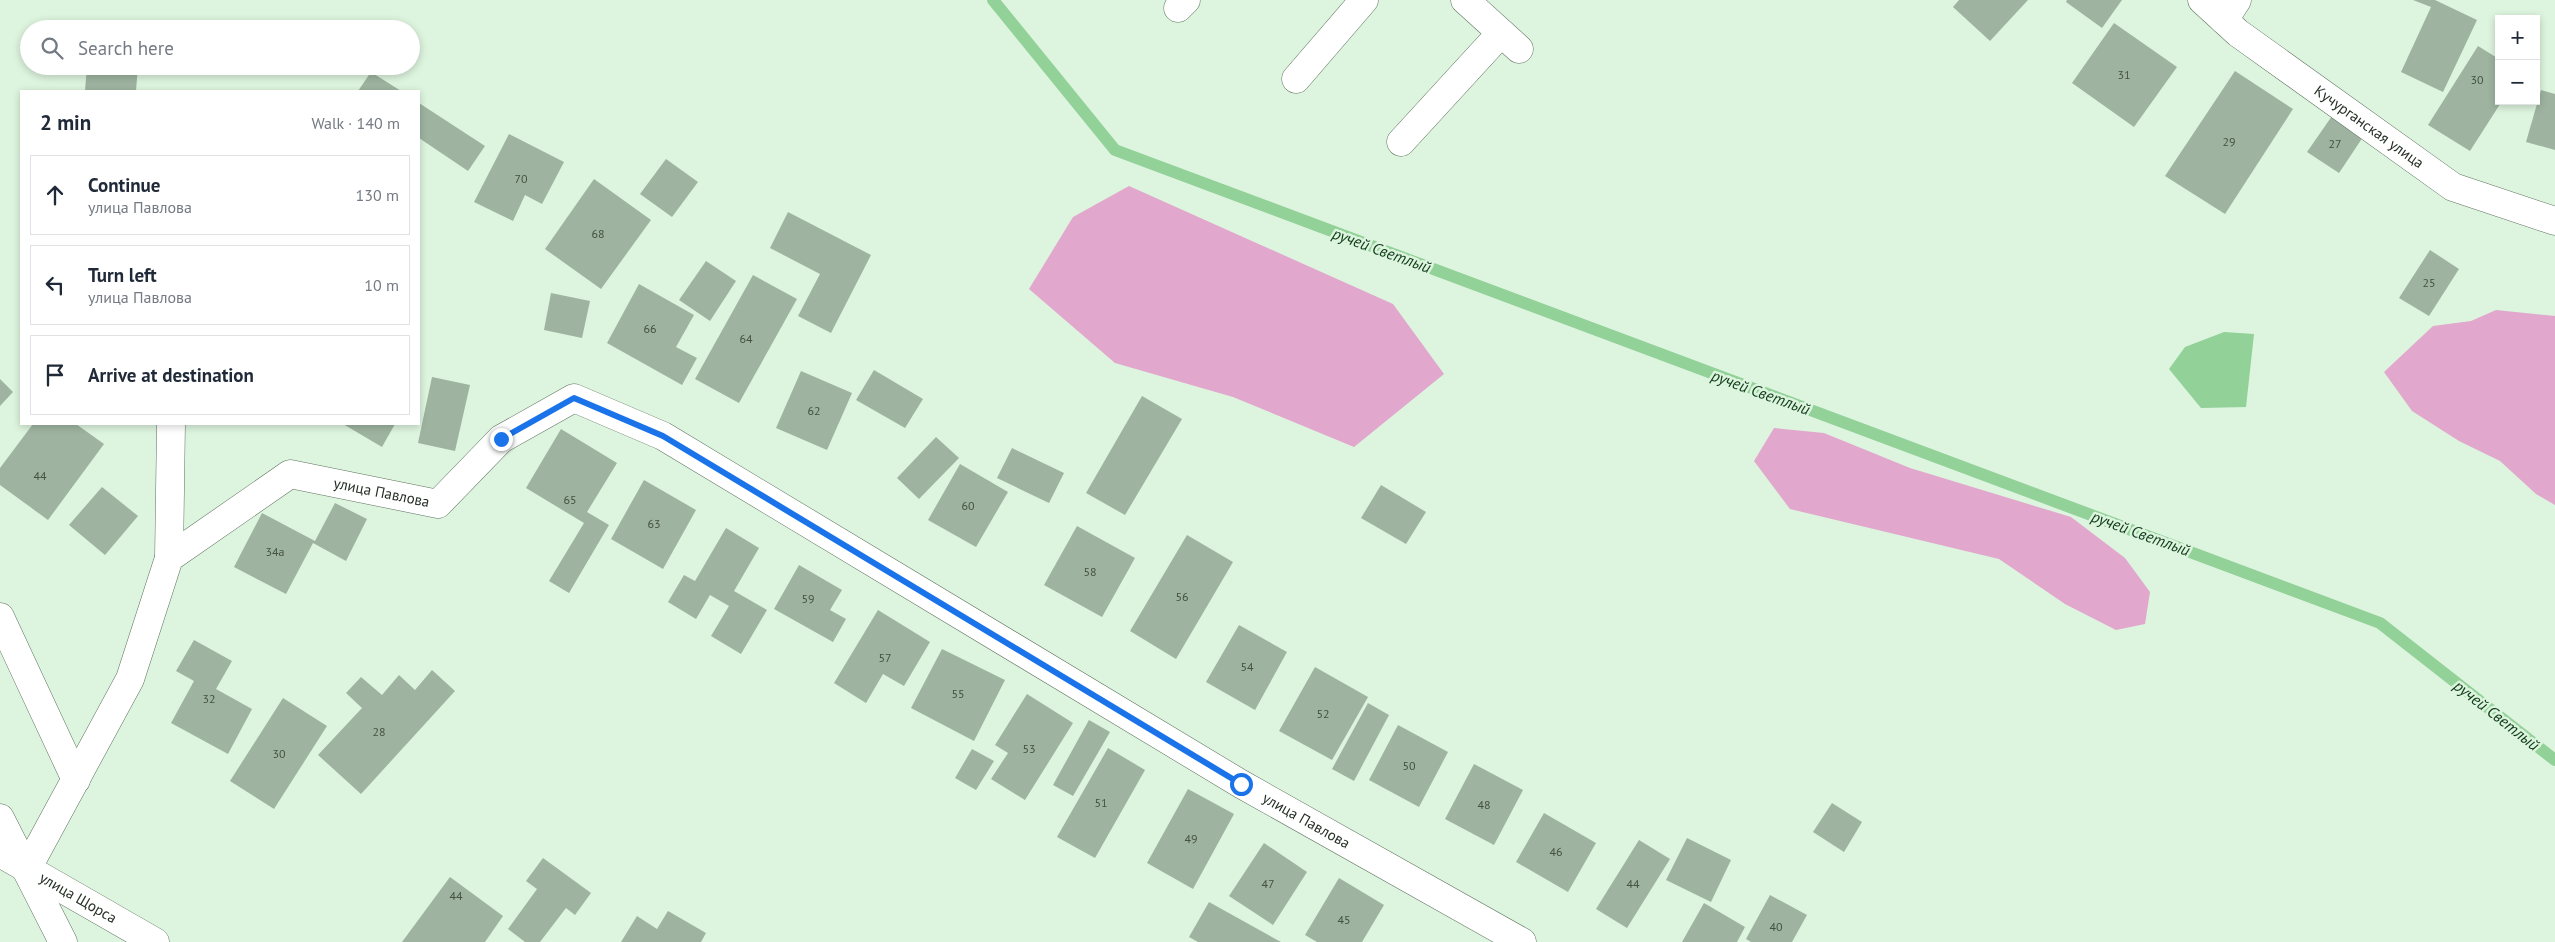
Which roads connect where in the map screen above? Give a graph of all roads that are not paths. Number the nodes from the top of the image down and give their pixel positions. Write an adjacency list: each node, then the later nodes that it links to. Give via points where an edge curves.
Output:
1 (1364, 0): 5 (street)
2 (1464, 0): 6 (street, via 1510,41)
3 (2202, 0): 4 (street, Кучурганская улица)
4 (2230, 10): 7 (street, Кучурганская улица, via 2246,39 2453,187)
5 (1296, 79)
6 (1401, 142)
7 (2555, 221)
8 (171, 425): 9 (street)
9 (169, 558): 11 (street, via 130,679); 17 (street, улица Павлова, via 290,474 438,504 501,439 574,398 663,436 1241,784)
10 (0, 617): 11 (street)
11 (76, 780): 14 (street)
12 (0, 818): 14 (street)
13 (0, 853): 14 (street, улица Щорса)
14 (27, 869): 15 (street); 16 (street, улица Щорса)
15 (63, 942)
16 (155, 942)
17 (1522, 942)

